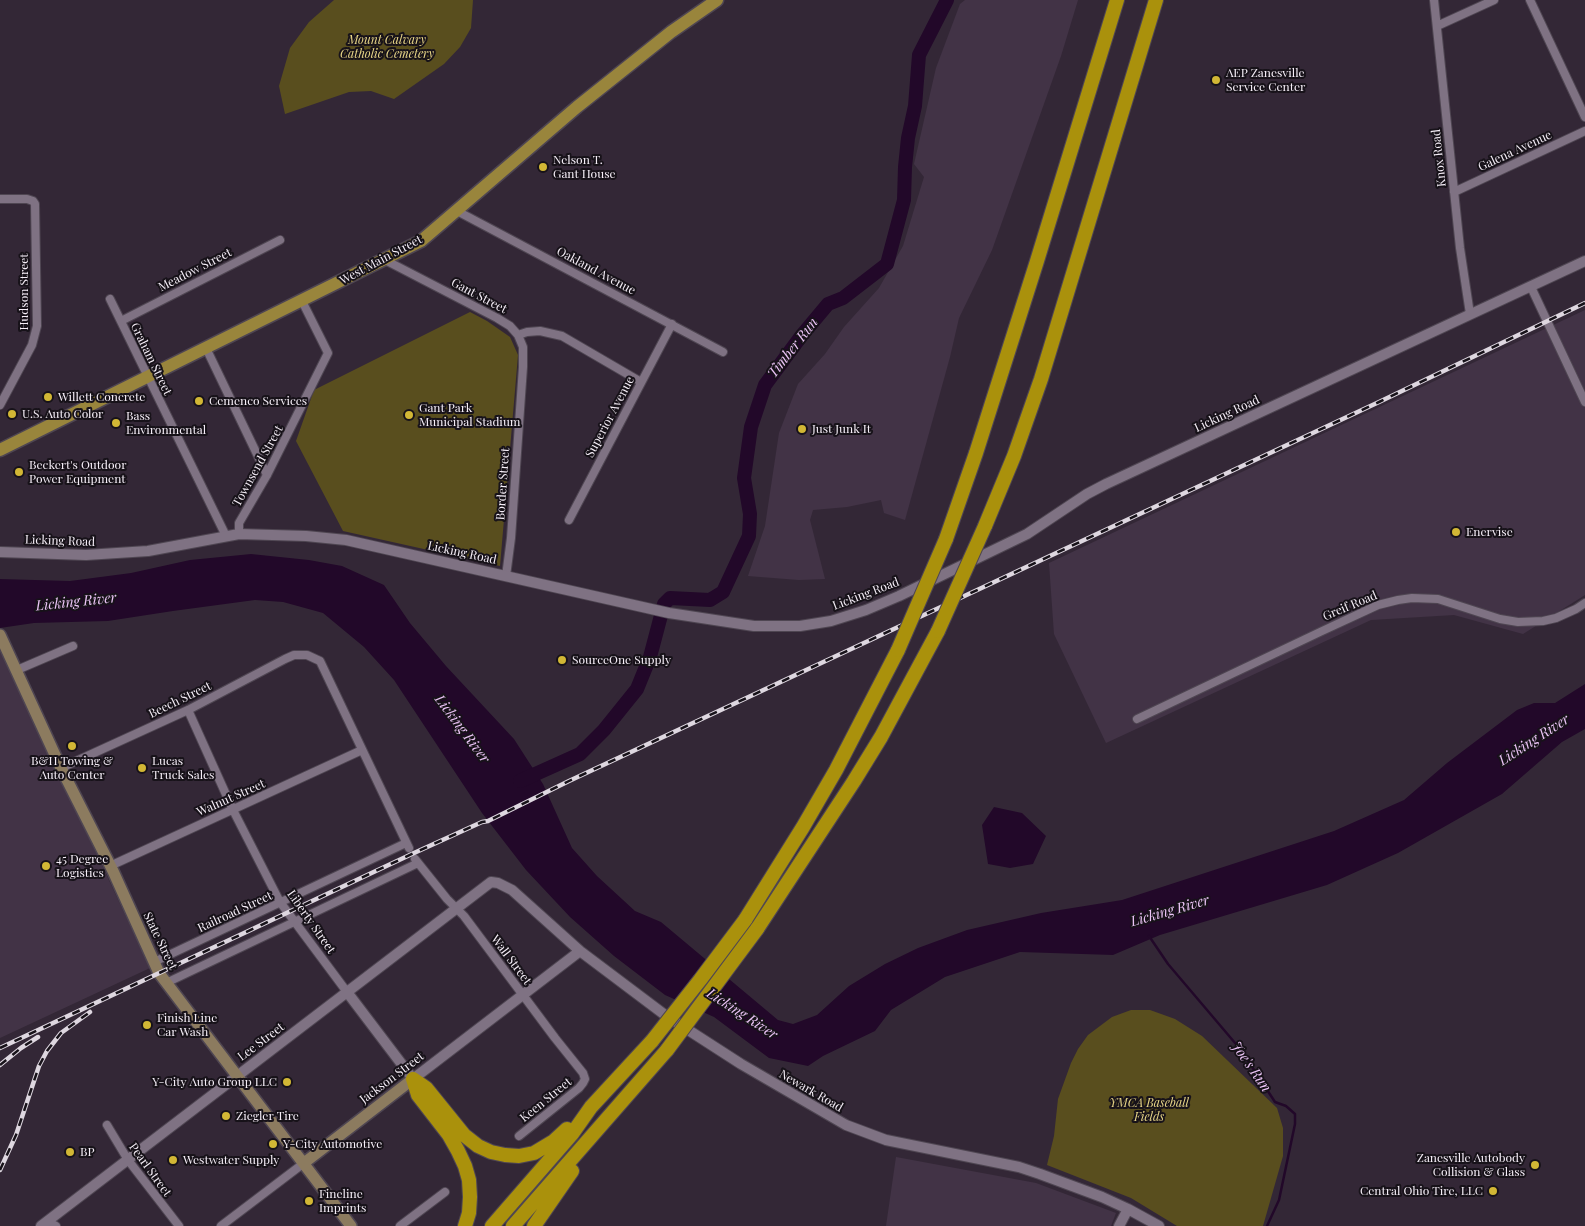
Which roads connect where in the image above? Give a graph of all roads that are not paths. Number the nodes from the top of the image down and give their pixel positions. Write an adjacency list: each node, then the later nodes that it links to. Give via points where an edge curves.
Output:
1 (717, 0): 12 (main road, West Main Street, via 671,32 592,96)
2 (1117, 0): 58 (highway, bridge, via 976,453 946,539 898,650 836,770 745,920 652,1041)
3 (1156, 0): 59 (highway, bridge, via 1041,379 1014,456 938,631 872,752 806,857 667,1050)
4 (1434, 0): 7 (street, Knox Road)
5 (1494, 0): 7 (street)
6 (1530, 0): 8 (street)
7 (1437, 26): 10 (street, Knox Road)
8 (1585, 117)
9 (1585, 131): 10 (street, Galena Avenue)
10 (1454, 192): 19 (street, Knox Road)
11 (0, 200): 28 (street, Hudson Street, via 27,199 35,204 36,333)
12 (457, 211): 14 (main road, West Main Street, via 421,241); 21 (street, Oakland Avenue)
13 (280, 240): 20 (street, Meadow Street)
14 (385, 260): 18 (main road, West Main Street); 22 (street, Gant Street, via 497,318)
15 (1585, 261): 16 (street, Licking Road)
16 (1531, 287): 19 (street, Licking Road); 27 (street)
17 (110, 299): 20 (street, Graham Street)
18 (302, 301): 23 (main road, West Main Street); 30 (street, Townsend Street, via 328,354)
19 (1470, 314): 35 (street, Licking Road, via 1106,484 1002,547 866,610 831,621 800,626 754,626 649,608)
20 (120, 321): 25 (street, Graham Street)
21 (672, 324): 24 (street, Oakland Avenue); 26 (street, Superior Avenue)
22 (518, 335): 26 (street, via 540,331 562,336); 35 (street, Border Street, via 523,347 523,367)
23 (206, 348): 25 (main road, West Main Street); 30 (street)
24 (723, 352)
25 (147, 376): 29 (main road, West Main Street); 33 (street, Graham Street)
26 (641, 382): 31 (street, Superior Avenue)
27 (1585, 402)
28 (0, 405)
29 (0, 450)
30 (267, 475): 32 (street, Townsend Street, via 239,522)
31 (569, 520)
32 (238, 534): 33 (street, Licking Road); 35 (street, Licking Road, via 346,540)
33 (226, 536): 34 (street, Licking Road, via 148,551 86,555)
34 (0, 552)
35 (506, 576)
36 (1585, 603): 41 (street, Greif Road, via 1556,618 1518,622 1438,599 1412,598 1378,605)
37 (0, 635): 39 (main road, State Street)
38 (73, 646): 39 (street)
39 (17, 670): 43 (main road, State Street)
40 (188, 710): 42 (street, Beech Street, via 285,659 307,655 320,661); 43 (street, Beech Street); 44 (street, Liberty Street)
41 (1137, 719)
42 (362, 750): 44 (street, Walnut Street); 47 (street, Railroad Street, via 408,846)
43 (61, 768): 45 (main road, State Street)
44 (233, 810): 45 (street, Walnut Street); 47 (street, Liberty Street)
45 (110, 866): 51 (main road, State Street)
46 (498, 882): 48 (street, Lee Street, via 491,882); 50 (street, Newark Road, via 512,890)
47 (280, 902): 49 (street, Liberty Street); 51 (street, Railroad Street)
48 (456, 908): 49 (street, Wall Street, via 416,861); 53 (street, Lee Street); 54 (street, Wall Street)
49 (294, 923): 52 (street); 53 (street, Liberty Street)
50 (580, 951): 54 (street, Jackson Street); 65 (street, Newark Road, via 708,1044 846,1125 902,1144 1019,1167)
51 (154, 962): 52 (main road, State Street)
52 (166, 983): 55 (main road, State Street)
53 (347, 992): 55 (street, Lee Street); 56 (street, Liberty Street)
54 (523, 994): 56 (street, Jackson Street); 57 (street, Wall Street, via 583,1073)
55 (236, 1076): 62 (street, Lee Street); 63 (main road, State Street)
56 (413, 1079): 58 (highway, via 426,1088 464,1135 478,1146 505,1155 520,1156 534,1152 554,1141); 63 (main road, Jackson Street); 71 (highway, via 418,1095 449,1135 465,1166 470,1197)
57 (584, 1079): 61 (street, Keen Street, via 579,1088)
58 (591, 1107): 72 (highway, via 572,1134)
59 (610, 1116): 73 (highway); 74 (highway)
60 (107, 1125): 62 (street, Pearl Street)
61 (519, 1136)
62 (128, 1160): 66 (street, Lee Street); 67 (street, Pearl Street)
63 (304, 1163): 68 (street, Jackson Street); 69 (main road, State Street)
64 (445, 1192): 70 (street)
65 (1128, 1209): 75 (street); 76 (street, Newark Road)
66 (48, 1224)
67 (178, 1226)
68 (221, 1226)
69 (351, 1226)
70 (400, 1226)
71 (465, 1226)
72 (492, 1226)
73 (513, 1226)
74 (534, 1226)
75 (1119, 1226)
76 (1159, 1226)

